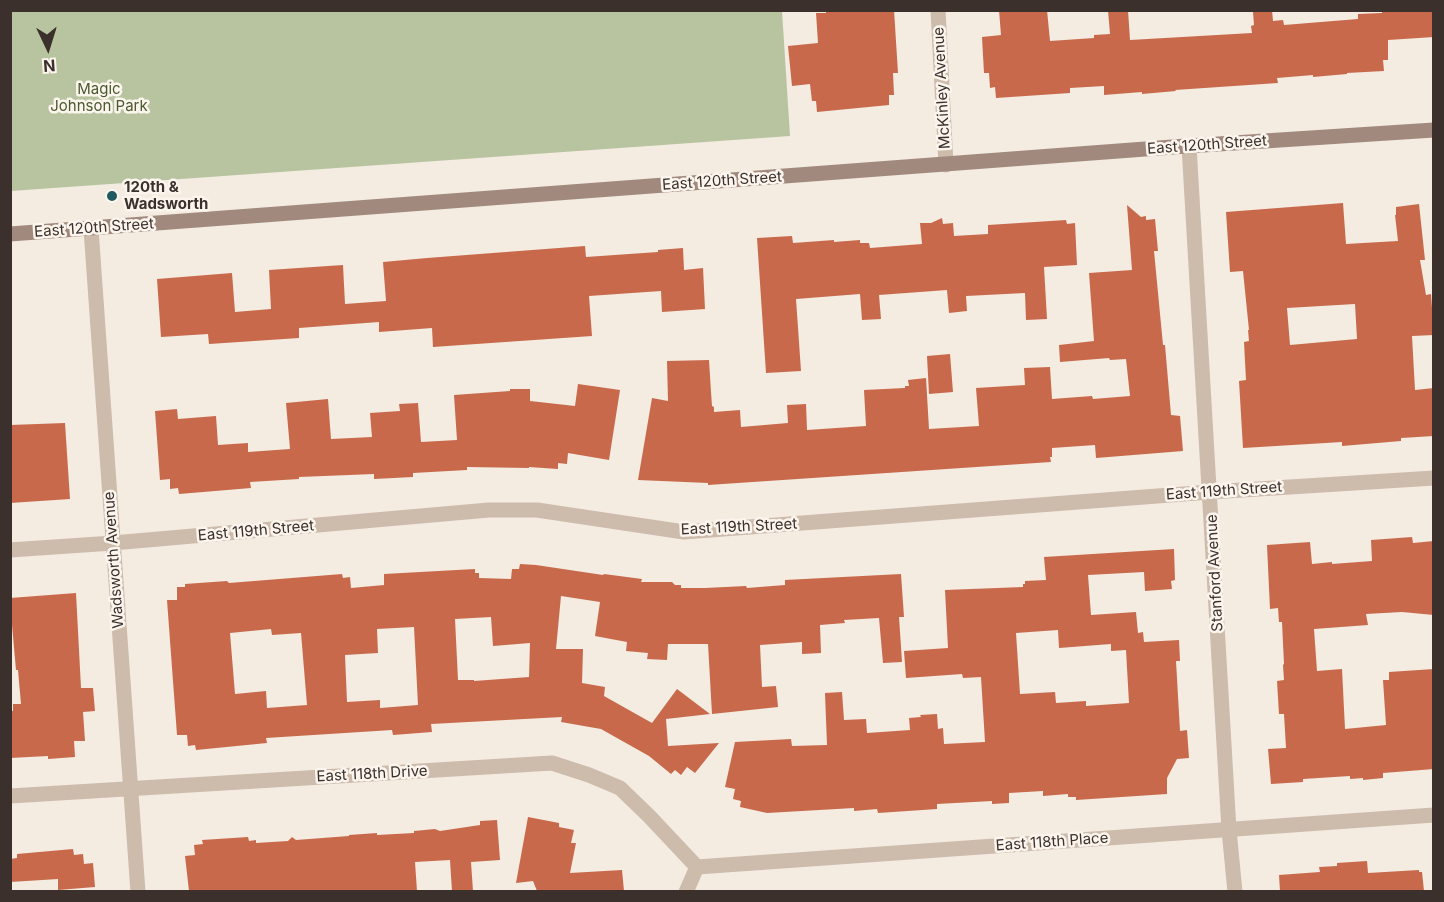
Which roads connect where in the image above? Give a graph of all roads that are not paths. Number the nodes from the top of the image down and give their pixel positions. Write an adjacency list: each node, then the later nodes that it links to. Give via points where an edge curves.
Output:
1 (938, 10): 4 (street, McKinley Avenue)
2 (1434, 130): 3 (street, East 120th Street)
3 (1189, 146): 4 (street, East 120th Street); 8 (street, Stanford Avenue)
4 (946, 165): 5 (street, East 120th Street)
5 (91, 229): 6 (street, East 120th Street); 9 (street, Wadsworth Avenue)
6 (10, 234)
7 (1434, 477): 8 (street, East 119th Street)
8 (1210, 492): 9 (street, East 119th Street, via 684,532 537,510 489,510); 14 (street, Stanford Avenue)
9 (113, 543): 10 (street, East 119th Street); 11 (street, Wadsworth Avenue)
10 (10, 550)
11 (130, 788): 12 (street, East 118th Drive); 15 (street, East 118th Drive, via 552,763 620,789); 16 (street, Wadsworth Avenue)
12 (10, 796)
13 (1434, 815): 14 (street, East 118th Place)
14 (1229, 830): 15 (street, East 118th Place); 18 (street, Stanford Avenue)
15 (697, 867): 17 (street)
16 (138, 891)
17 (686, 891)
18 (1235, 891)

